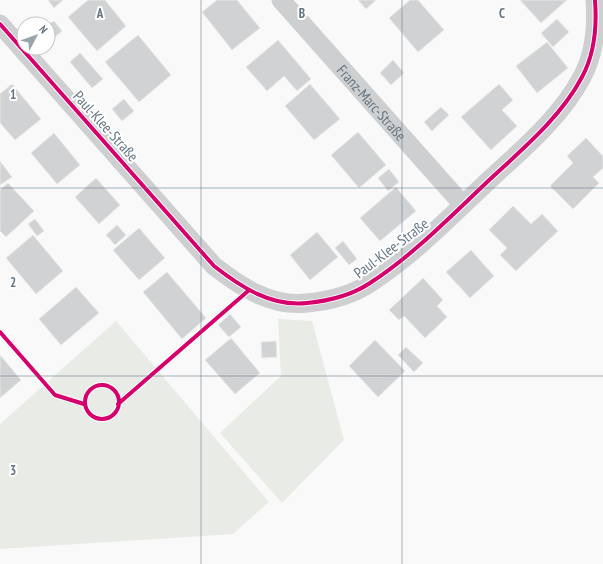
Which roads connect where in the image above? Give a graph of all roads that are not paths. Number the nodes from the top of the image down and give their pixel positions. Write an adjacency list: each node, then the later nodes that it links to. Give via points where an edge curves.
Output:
1 (281, 0): 4 (street, Franz-Marc-Straße)
2 (594, 0): 4 (street, Paul-Klee-Straße, via 596,30 591,55 579,82 552,118)
3 (0, 24): 4 (street, Paul-Klee-Straße, via 214,266 248,291 285,302 306,303 350,293 370,284 428,238)
4 (463, 205)

